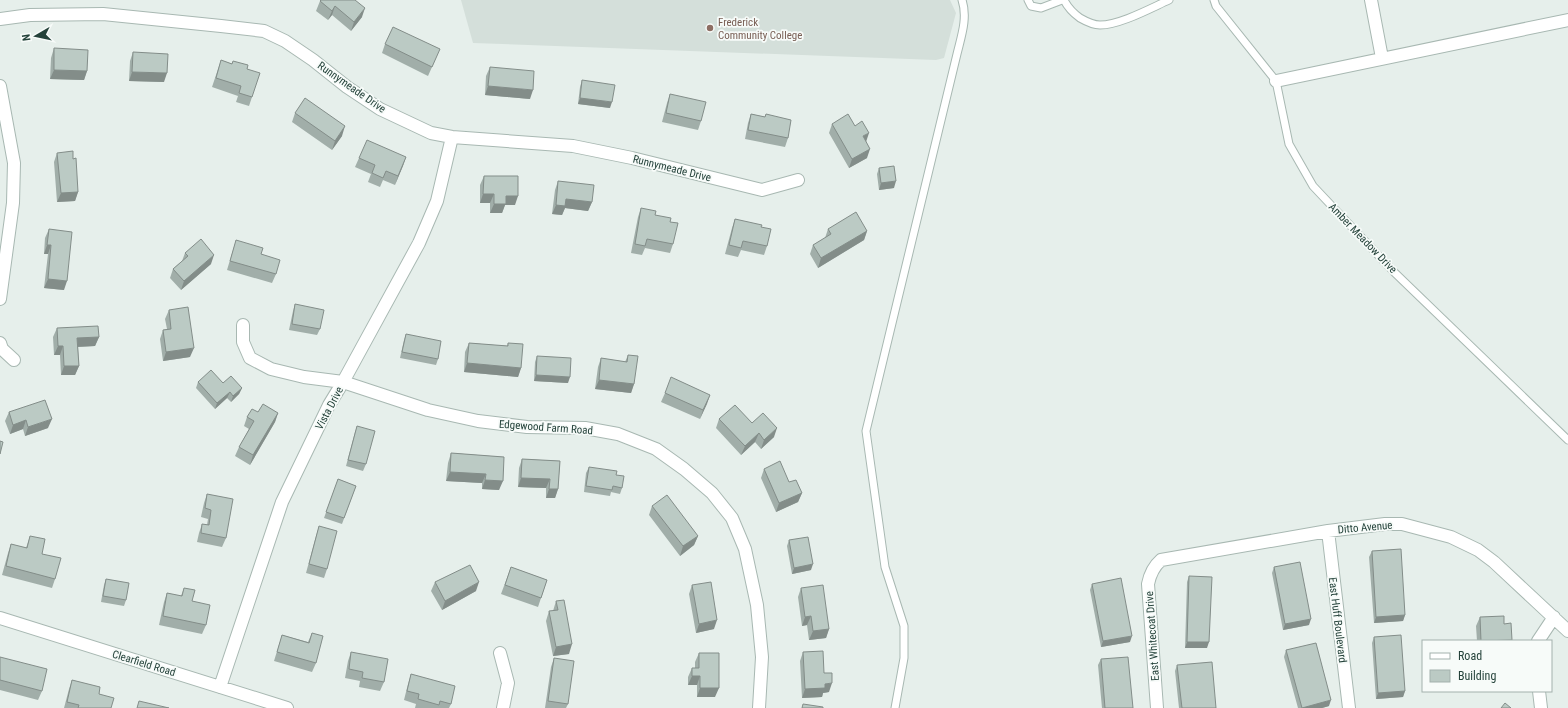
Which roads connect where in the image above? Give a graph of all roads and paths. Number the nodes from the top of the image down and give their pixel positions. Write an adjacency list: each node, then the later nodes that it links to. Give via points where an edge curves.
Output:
1 (962, 0): 32 (lane, via 965,17 957,54 866,431 886,567 904,626 904,658)
2 (1028, 0): 3 (lane, via 1031,6 1041,8)
3 (1063, 0): 4 (lane, via 1076,15 1099,25 1113,24)
4 (1169, 0)
5 (1214, 0): 10 (lane, Amber Meadow Drive, via 1216,6)
6 (1371, 0): 9 (street)
7 (0, 19): 12 (street, Runnymeade Drive, via 30,15 103,14 264,31 285,41 380,109 431,133)
8 (1568, 20): 9 (street)
9 (1382, 58): 10 (street)
10 (1276, 81): 19 (lane, Amber Meadow Drive, via 1289,144 1313,186 1394,272)
11 (0, 86): 14 (street, via 14,163 14,203)
12 (452, 137): 13 (street, Runnymeade Drive, via 573,146 762,190); 18 (street, Vista Drive, via 437,201 419,243)
13 (798, 180)
14 (0, 299)
15 (243, 325): 18 (street, Edgewood Farm Road, via 244,342 250,358 271,369 304,377)
16 (0, 344): 17 (street)
17 (14, 360)
18 (343, 382): 27 (street, Vista Drive, via 329,405 282,502); 31 (street, Edgewood Farm Road, via 428,410 478,422 527,427 585,428 618,434 656,449 684,469 712,493 732,518 745,549 757,605 762,657)
19 (1568, 440)
20 (1328, 531): 21 (street, Ditto Avenue, via 1160,560); 22 (street, Ditto Avenue, via 1402,524 1451,537 1478,550 1494,562); 34 (street, East Huff Boulevard)
21 (1154, 565): 33 (street, East Whitecoat Drive, via 1148,584)
22 (1554, 617): 24 (street, Ditto Avenue); 25 (street)
23 (0, 618): 27 (street, Clearfield Road)
24 (1568, 631)
25 (1539, 640)
26 (500, 653): 30 (street, via 508,683)
27 (220, 687): 29 (street, Clearfield Road)
28 (1539, 692): 35 (street)
29 (287, 708)
30 (503, 708)
31 (759, 708)
32 (895, 708)
33 (1157, 708)
34 (1349, 708)
35 (1541, 708)

